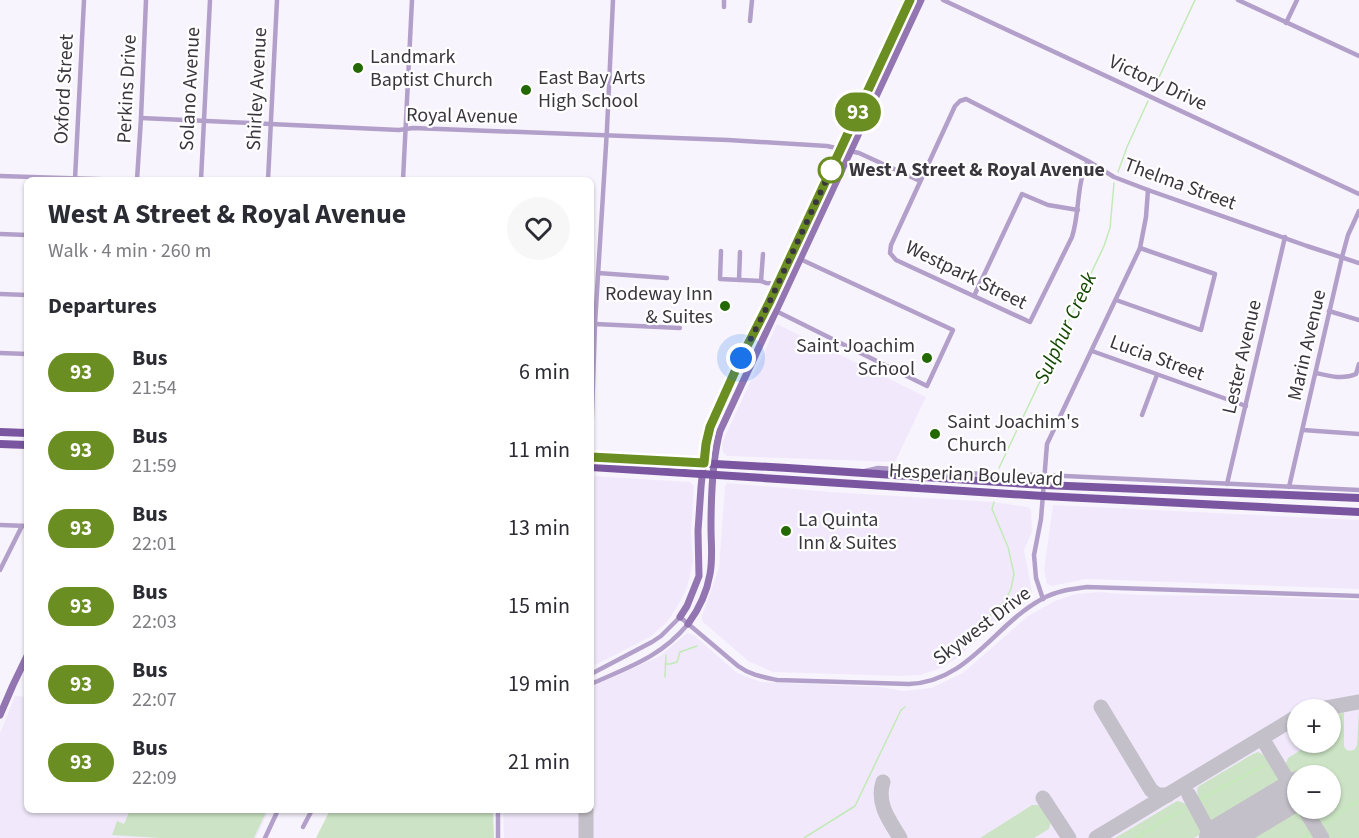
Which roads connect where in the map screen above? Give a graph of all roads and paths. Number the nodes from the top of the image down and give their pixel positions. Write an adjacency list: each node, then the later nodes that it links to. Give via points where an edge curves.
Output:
1 (84, 0): 28 (street, Oxford Street)
2 (146, 0): 18 (street, Perkins Drive)
3 (210, 0): 19 (street, Solano Avenue)
4 (276, 0): 20 (street, Shirley Avenue)
5 (412, 0): 21 (street)
6 (613, 0): 22 (street)
7 (724, 0): 14 (street)
8 (752, 0): 15 (street)
9 (910, 0): 23 (main road)
10 (921, 0): 24 (main road)
11 (943, 0): 35 (street, Victory Drive)
12 (1238, 0): 16 (street)
13 (1297, 0): 16 (street)
14 (724, 8)
15 (750, 21)
16 (1286, 23): 17 (street)
17 (1359, 57)
18 (141, 118): 19 (street, Royal Avenue); 29 (street, Perkins Drive)
19 (204, 121): 20 (street, Royal Avenue); 30 (street, Solano Avenue)
20 (271, 124): 21 (street, Royal Avenue); 31 (street, Shirley Avenue)
21 (406, 129): 22 (street, Royal Avenue); 32 (street)
22 (607, 135): 23 (street, Royal Avenue); 48 (street)
23 (840, 149): 24 (street, Royal Avenue); 52 (main road)
24 (850, 152): 33 (street, Royal Avenue); 46 (main road)
25 (1088, 161): 33 (street, Thelma Street, via 966,99 955,106); 34 (street, Thelma Street, via 1114,177); 36 (street, via 1081,180)
26 (0, 177): 27 (street)
27 (24, 177)
28 (75, 177)
29 (137, 177)
30 (201, 177)
31 (268, 177)
32 (403, 177)
33 (920, 181): 55 (street, Westpark Street, via 890,253 896,260)
34 (1148, 190): 40 (street, Thelma Street); 41 (street)
35 (1359, 194)
36 (1078, 210): 55 (street, via 1048,205 1022,194); 55 (street, Westpark Street, via 1072,237 1030,322)
37 (1358, 213): 45 (street, Marin Avenue)
38 (0, 234): 39 (street)
39 (24, 235)
40 (1285, 237): 45 (street, Thelma Street); 72 (street, Lester Avenue)
41 (1140, 248): 56 (street); 56 (street, via 1215,274 1201,330)
42 (721, 251): 50 (street, via 720,279)
43 (740, 252): 50 (street)
44 (763, 254): 51 (street)
45 (1342, 257): 47 (street, Thelma Street); 58 (street, Marin Avenue)
46 (800, 259): 59 (main road); 59 (street, via 953,330 927,386)
47 (1359, 263)
48 (598, 273): 49 (street); 61 (street)
49 (667, 278)
50 (739, 280): 51 (street)
51 (760, 281): 52 (street)
52 (778, 284): 57 (main road)
53 (0, 294): 54 (street)
54 (24, 295)
55 (974, 296)
56 (1116, 300): 63 (street)
57 (769, 303): 59 (main road); 67 (main road)
58 (1329, 311): 60 (street); 69 (street, Marin Avenue)
59 (776, 312): 70 (main road)
60 (1359, 320)
61 (595, 324): 62 (street); 66 (street)
62 (680, 328)
63 (1092, 351): 71 (street, Lucia Street); 87 (street, via 1047,444)
64 (0, 353): 65 (street)
65 (24, 354)
66 (594, 354)
67 (741, 358): 70 (main road); 81 (main road, via 710,427)
68 (1359, 364): 69 (street, via 1356,374 1350,377)
69 (1316, 373): 74 (street, Marin Avenue)
70 (747, 374): 82 (main road, via 720,432)
71 (1157, 375): 72 (street, Lucia Street); 73 (street)
72 (1246, 406): 88 (street, Lester Avenue)
73 (1142, 415)
74 (1303, 430): 77 (street); 90 (street, Marin Avenue)
75 (24, 433): 76 (main road)
76 (0, 434)
77 (1359, 434)
78 (0, 444): 79 (main road)
79 (24, 445)
80 (594, 457): 81 (main road, Hesperian Boulevard)
81 (704, 463): 82 (main road, Hesperian Boulevard); 85 (main road)
82 (715, 463): 84 (main road, Hesperian Boulevard); 86 (main road)
83 (594, 467): 85 (main road, Hesperian Boulevard)
84 (856, 472): 87 (street, Hesperian Boulevard, via 878,468); 89 (main road, Hesperian Boulevard)
85 (702, 474): 86 (main road, Hesperian Boulevard); 101 (main road, via 699,576)
86 (714, 475): 92 (main road, Hesperian Boulevard); 102 (main road, via 710,575 703,600)
87 (1044, 475): 88 (street, Hesperian Boulevard); 89 (street)
88 (1227, 484): 90 (street, Hesperian Boulevard)
89 (1044, 485): 92 (street); 93 (main road, Hesperian Boulevard)
90 (1289, 487): 91 (street, Hesperian Boulevard)
91 (1359, 490)
92 (1044, 496): 94 (main road, Hesperian Boulevard); 100 (street, via 1034,555)
93 (1359, 498)
94 (1359, 512)
95 (0, 525): 96 (street)
96 (24, 526)
97 (24, 528): 98 (street)
98 (0, 570)
99 (1359, 596): 100 (street, Skywest Drive, via 1087,587)
100 (1043, 598): 102 (street, Skywest Drive, via 1014,618 957,669 939,679 913,684 777,680 759,676 738,666)
101 (680, 617): 102 (street, Skywest Drive); 104 (street, via 642,649)
102 (688, 624): 105 (street, via 659,652)
103 (24, 662): 106 (main road)
104 (594, 673)
105 (594, 683)
106 (0, 715)
107 (277, 813): 111 (street)
108 (310, 813): 110 (street)
109 (498, 813): 112 (street)
110 (303, 827)
111 (266, 838)
112 (498, 838)

